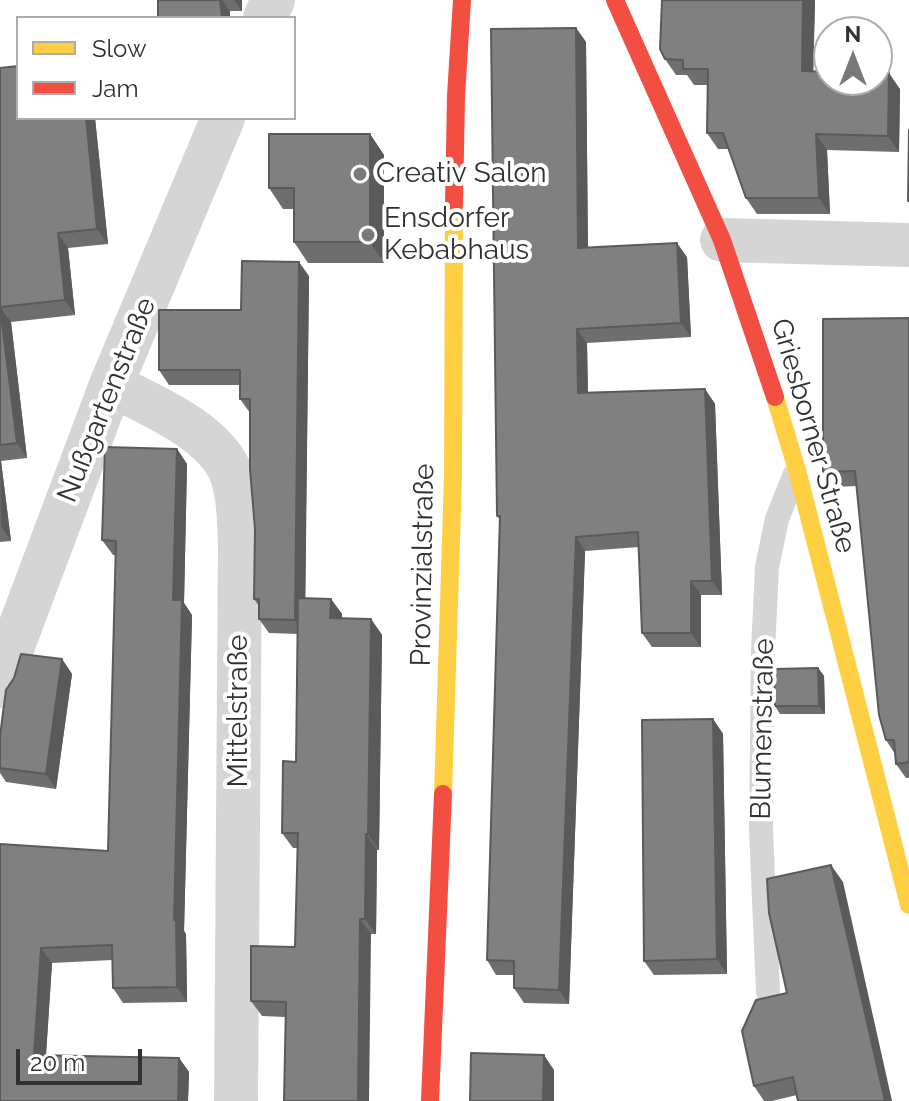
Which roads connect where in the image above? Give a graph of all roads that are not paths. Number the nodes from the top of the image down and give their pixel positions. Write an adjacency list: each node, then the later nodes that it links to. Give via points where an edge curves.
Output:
1 (455, 0): 4 (main road, Provinzialstraße)
2 (462, 0): 4 (main road, Provinzialstraße)
3 (615, 0): 6 (main road, Griesborner Straße)
4 (459, 29): 15 (main road, Provinzialstraße, via 449,660)
5 (222, 120): 8 (street, Nußgartenstraße)
6 (722, 240): 7 (street); 9 (main road, Griesborner Straße)
7 (909, 245)
8 (111, 385): 10 (street, Nußgartenstraße); 14 (street, Mittelstraße, via 177,418 209,444 231,473 238,506)
9 (797, 470): 11 (main road, Griesborner Straße); 13 (lane, Blumenstraße, via 777,519 766,581 761,830)
10 (0, 686)
11 (899, 820): 12 (main road, Griesborner Straße)
12 (909, 905)
13 (768, 992)
14 (236, 1101)
15 (430, 1101)

